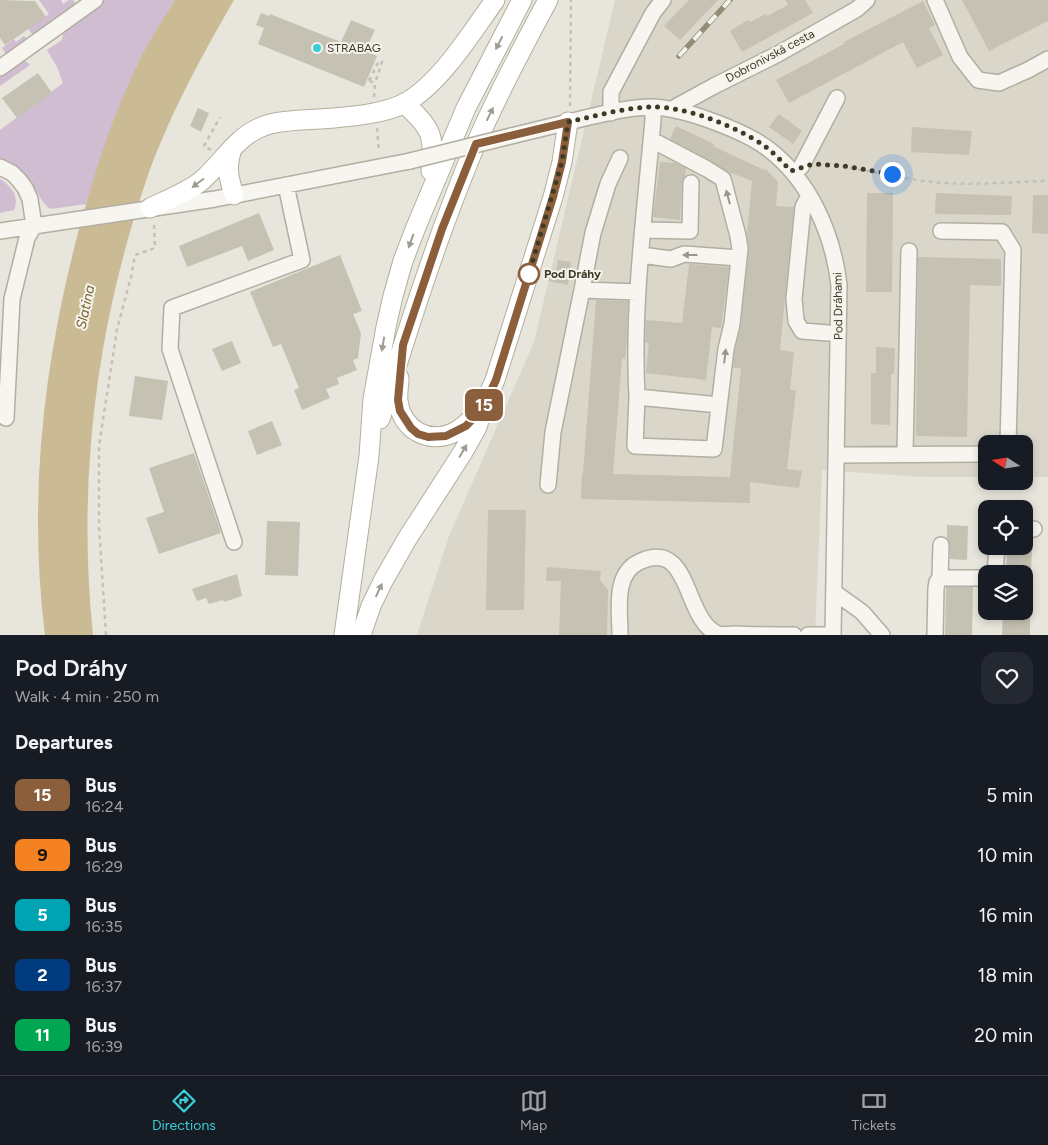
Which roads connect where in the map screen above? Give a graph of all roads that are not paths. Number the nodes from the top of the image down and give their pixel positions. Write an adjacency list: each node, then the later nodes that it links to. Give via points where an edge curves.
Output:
1 (95, 0): 9 (street)
2 (495, 0): 11 (main road, via 436,76)
3 (522, 0): 25 (main road, one-way to 25, via 466,108)
4 (548, 0): 37 (main road, one-way to 4, via 424,279 473,152)
5 (663, 0): 14 (street, via 611,92)
6 (867, 0): 13 (street, Dobronivská cesta, via 857,9 778,54)
7 (936, 0): 8 (street, via 960,58 978,80 999,83)
8 (1048, 59)
9 (0, 68)
10 (836, 98): 20 (street)
11 (404, 103): 17 (main road, via 375,112 261,126); 25 (main road, via 423,120 431,135)
12 (653, 107): 13 (street, Pod Dráhami); 14 (street, Pod Dráhami); 16 (street)
13 (672, 109): 24 (street, Pod Dráhami, via 720,124 766,147 791,171)
14 (611, 112): 15 (street, Pod Dráhami)
15 (568, 122): 22 (street, Pod Dráhami, bridge, via 410,161); 41 (main road, via 553,197 506,350)
16 (652, 140): 28 (street); 33 (street, one-way to 16, via 738,236 723,179)
17 (232, 148): 23 (main road, via 227,164); 26 (main road, one-way to 26, via 200,182)
18 (620, 158): 34 (street, via 592,232)
19 (0, 167): 27 (street, via 12,173 25,188)
20 (801, 167)
21 (691, 183): 28 (street, via 690,231)
22 (286, 185): 23 (street, Pod Dráhami); 49 (street, via 302,260 172,308 170,349)
23 (234, 195): 26 (street, Pod Dráhami)
24 (809, 195): 36 (street, via 802,216 794,299 796,321 802,332); 44 (street, Pod Dráhami, via 831,240 839,285)
25 (429, 196): 47 (main road, one-way to 47, via 403,261 386,327)
26 (152, 214): 27 (street, Pod Dráhami)
27 (34, 226): 29 (street, Pod Dráhami); 39 (street, via 12,299)
28 (644, 230): 32 (street)
29 (0, 231)
30 (940, 232): 43 (street, via 1002,232 1013,250)
31 (909, 251): 45 (street)
32 (641, 255): 33 (street, one-way to 32, via 684,254 671,259); 35 (street)
33 (738, 258): 40 (street, one-way to 33, via 732,324)
34 (582, 290): 35 (street); 48 (street, via 553,432)
35 (638, 292): 38 (street)
36 (828, 333)
37 (403, 345): 41 (main road, via 398,400 405,421 418,434 446,436 466,426); 47 (main road)
38 (637, 397): 40 (street); 40 (street, via 635,446 714,449)
39 (3, 398): 42 (street)
40 (719, 405)
41 (483, 408): 55 (main road, one-way to 41, via 383,581 463,452)
42 (6, 418)
43 (1008, 435)
44 (836, 454): 45 (street); 53 (street, Pod Dráhami)
45 (905, 454): 46 (street)
46 (978, 454)
47 (369, 456): 54 (main road)
48 (548, 485)
49 (234, 542)
50 (940, 545): 51 (street)
51 (940, 578): 52 (street); 63 (street, via 936,588)
52 (978, 578)
53 (834, 592): 61 (street, Pod Dráhami); 62 (street, via 862,612)
54 (344, 635)
55 (361, 635)
56 (620, 635): 57 (street, via 620,589 624,577 635,564 648,558 664,558 681,573 705,626)
57 (719, 635): 58 (street)
58 (794, 635)
59 (808, 635): 60 (street)
60 (825, 635)
61 (833, 635)
62 (882, 635)
63 (935, 635)

